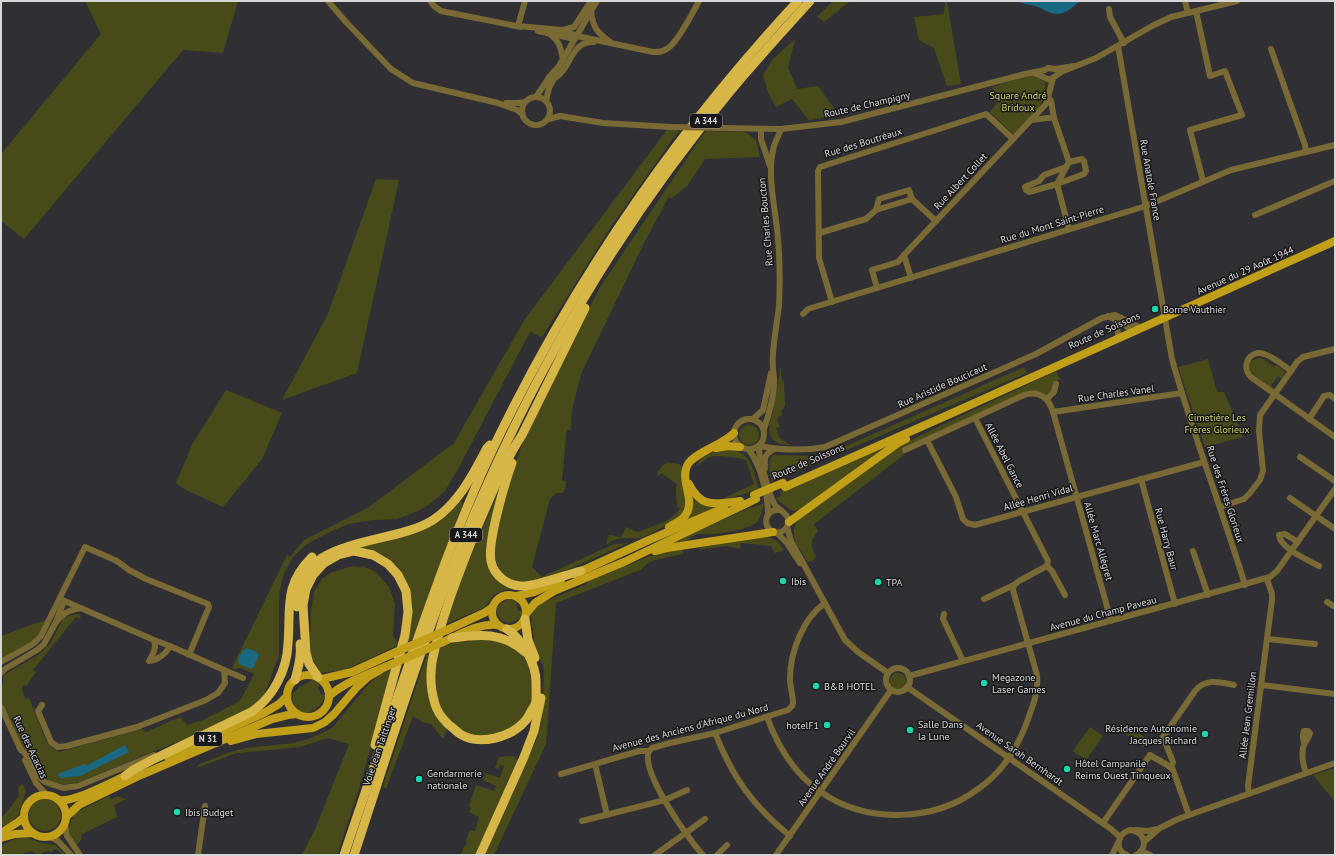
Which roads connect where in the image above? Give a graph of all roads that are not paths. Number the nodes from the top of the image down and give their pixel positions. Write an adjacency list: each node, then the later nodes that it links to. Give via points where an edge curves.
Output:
1 (328, 1): 36 (street, via 391,68 413,83)
2 (430, 1): 15 (street, via 441,11)
3 (525, 1): 15 (street)
4 (592, 1): 16 (street, via 574,27)
5 (597, 1): 12 (street)
6 (699, 1): 19 (street, via 678,36 669,48 661,52)
7 (798, 1): 89 (highway, A 344, via 724,83 629,211 559,321)
8 (810, 1): 61 (highway, A 344, via 709,118 646,202)
9 (1185, 1): 14 (street)
10 (1237, 1): 13 (street, Route de Champigny)
11 (1109, 9): 20 (street, Rue Anatole France)
12 (591, 11): 18 (street); 19 (street, via 596,30)
13 (1196, 11): 14 (street, Route de Champigny); 50 (street, via 1210,76 1224,71 1242,115 1190,130)
14 (1188, 13): 20 (street, Route de Champigny, via 1171,17 1152,26)
15 (518, 26): 16 (street); 17 (street)
16 (562, 30): 18 (street)
17 (548, 33): 18 (street, via 570,38); 22 (street, via 560,45)
18 (577, 36): 19 (street); 22 (street)
19 (611, 43): 28 (street, via 588,42 579,46 561,75)
20 (1121, 45): 24 (street, Route de Champigny); 54 (street, Rue Anatole France)
21 (1271, 49): 47 (street)
22 (562, 60): 23 (street)
23 (558, 66): 28 (street); 32 (street)
24 (1074, 66): 25 (street, Route de Champigny); 30 (street, Route de Champigny)
25 (1053, 69): 26 (street, Route de Champigny); 30 (street)
26 (1044, 70): 27 (street, Route de Champigny); 29 (street)
27 (1032, 72): 29 (street, Route de Champigny); 43 (street, Route de Champigny, via 841,122)
28 (556, 78): 34 (street, via 549,88)
29 (1045, 78): 30 (street, Route de Champigny); 31 (street, Rue Albert Collet)
30 (1053, 78): 31 (street, Rue Albert Collet)
31 (1049, 88): 33 (street, Rue Albert Collet)
32 (536, 97): 34 (street); 35 (street)
33 (1048, 97): 40 (street, Rue Albert Collet); 42 (street, Rue Albert Collet, via 1046,104)
34 (546, 101): 37 (street)
35 (525, 102): 36 (street); 38 (street)
36 (498, 103): 38 (street)
37 (551, 110): 39 (street, Route de Champigny); 41 (street)
38 (522, 114): 41 (street, via 533,126 541,125)
39 (560, 116): 41 (street, Route de Champigny); 44 (street, Route de Champigny, bridge, via 603,123)
40 (1054, 118): 42 (street); 48 (street, Rue Albert Collet)
41 (549, 119)
42 (1031, 120): 45 (street, Rue Albert Collet)
43 (781, 129): 44 (street, Route de Champigny); 49 (street, Rue Charles Boucton, via 774,145)
44 (761, 130): 49 (street, Rue Charles Boucton, via 761,139)
45 (1013, 139): 57 (street, Rue Albert Collet); 59 (street, Rue des Boutréaux, via 986,114 824,164 818,171)
46 (1335, 145): 47 (street, Rue du Mont Saint-Pierre)
47 (1306, 152): 50 (street, Rue du Mont Saint-Pierre, via 1231,170)
48 (1067, 165): 52 (street); 52 (street, via 1082,159 1086,171); 52 (street, via 1044,174 1039,181 1025,187 1029,192)
49 (770, 168): 74 (street, Rue Charles Boucton, via 778,239 779,290)
50 (1204, 181): 54 (street, Rue du Mont Saint-Pierre)
51 (1335, 181): 56 (street)
52 (1057, 184): 58 (street)
53 (912, 199): 55 (street); 55 (street, via 909,190 879,199); 57 (street)
54 (1146, 206): 58 (street, Rue du Mont Saint-Pierre); 68 (street, Rue Anatole France)
55 (876, 210): 59 (street, via 866,219)
56 (1255, 215)
57 (936, 221): 62 (street, Rue Albert Collet)
58 (1069, 229): 63 (street, Rue du Mont Saint-Pierre)
59 (819, 233): 65 (street, Rue des Boutréaux, via 819,258)
60 (1335, 241): 68 (main road, Avenue du 29 Août 1944)
61 (614, 251): 88 (highway); 220 (highway, Voie Jean Taittinger / A 344, via 543,371 513,428 476,510 425,644)
62 (904, 255): 63 (street); 64 (street, Rue Albert Collet, via 898,262 872,270)
63 (911, 278): 64 (street, Rue du Mont Saint-Pierre)
64 (877, 288): 65 (street, Rue du Mont Saint-Pierre)
65 (832, 302): 66 (street, Rue du Mont Saint-Pierre, via 808,309)
66 (803, 314)
67 (1108, 316): 69 (street); 70 (street, via 1115,315); 95 (street, Rue Aristide Boucicaut, via 1036,354 834,444 816,449)
68 (1164, 317): 70 (main road, Route de Soissons); 77 (street, Rue des Frères Glorieux)
69 (1116, 321): 70 (street); 71 (street)
70 (1133, 329): 71 (main road, Route de Soissons); 73 (main road, Route de Soissons)
71 (1118, 334): 73 (main road, Route de Soissons)
72 (1335, 348): 75 (street, via 1303,357)
73 (1072, 357): 81 (main road, Route de Soissons); 104 (main road, Route de Soissons)
74 (772, 369): 84 (street, Rue Charles Boucton, via 763,410); 86 (street, Rue Charles Boucton, via 773,393)
75 (1291, 371): 78 (street); 78 (street, via 1263,353 1256,353 1248,359 1246,366 1249,375)
76 (1056, 384): 79 (street, via 1054,392)
77 (1182, 393): 82 (street, Rue Charles Vanel); 99 (street, Rue des Frères Glorieux)
78 (1274, 394): 85 (street); 110 (street, via 1259,420 1263,468 1260,480 1244,499)
79 (1047, 399): 82 (street, Allée Marc Allégret); 83 (street, via 1030,393)
80 (1335, 399): 85 (street, via 1330,395 1324,396)
81 (960, 410): 104 (main road, Route de Soissons); 115 (main road, via 898,443)
82 (1053, 412): 107 (street, Allée Marc Allégret)
83 (975, 418): 91 (street); 112 (street, Allée Abel Gance)
84 (753, 419): 86 (street, via 760,423); 87 (street, via 740,422)
85 (1309, 419): 90 (street)
86 (764, 432): 93 (street); 95 (street)
87 (734, 433): 92 (street); 94 (main road)
88 (522, 435): 126 (highway, via 510,469 492,538 490,550 494,569 509,583 525,586); 153 (highway, via 486,506 446,611 432,662 431,677 435,705 441,717 460,734 474,739 488,740 512,732 526,721 535,703 536,680)
89 (498, 437): 120 (highway, via 487,448 467,485 454,501 432,520 398,534); 199 (highway, Voie Jean Taittinger / A 344, via 446,560)
90 (1335, 437)
91 (927, 440): 97 (street); 112 (street, Allée Henri Vidal, via 956,497 963,519 968,523 975,525)
92 (740, 446): 94 (main road); 96 (street)
93 (759, 446): 95 (street, Rue Aristide Boucicaut); 96 (street); 101 (street)
94 (712, 448): 100 (main road, via 696,457)
95 (776, 449): 101 (street, via 765,456)
96 (749, 450): 113 (street, via 762,480)
97 (905, 450)
98 (1300, 457): 103 (street)
99 (1204, 462): 102 (street, Allée Henri Vidal); 110 (street, Rue des Frères Glorieux)
100 (686, 468): 109 (main road, via 689,485 703,502 715,504); 118 (main road, via 684,479 690,499 685,516)
101 (766, 478): 111 (street, via 773,501)
102 (1141, 479): 107 (street, Allée Henri Vidal); 137 (street, Rue Harry Baur)
103 (1335, 481)
104 (784, 485): 106 (main road, Route de Soissons)
105 (1335, 489): 114 (street, Avenue du Champ Paveau)
106 (755, 497): 109 (main road, Route de Soissons); 123 (main road, Route de Soissons)
107 (1076, 497): 112 (street, Allée Henri Vidal); 143 (street, Allée Marc Allégret)
108 (1290, 498): 114 (street)
109 (740, 501): 118 (main road, Route de Soissons)
110 (1220, 507): 129 (street, Rue des Frères Glorieux)
111 (780, 510): 113 (street); 115 (street, via 786,515)
112 (1023, 512): 124 (street, Allée Abel Gance, via 1048,561)
113 (768, 515): 117 (street, via 766,523 769,530)
114 (1317, 516): 116 (street); 119 (street, Avenue du Champ Paveau)
115 (788, 524): 117 (street, via 785,530); 136 (street, via 791,541)
116 (1335, 529)
117 (775, 532): 123 (main road, via 667,548); 136 (street, via 787,543)
118 (648, 540): 126 (main road, Route de Soissons)
119 (1298, 542): 122 (street, Avenue du Champ Paveau); 122 (street, via 1285,534 1279,535)
120 (339, 549): 164 (highway, via 317,561 308,571 298,590 301,651); 179 (highway, via 328,548 313,556 296,578 289,605 286,659 267,699 259,708)
121 (1193, 551): 131 (street)
122 (1292, 551): 125 (street); 127 (street, Avenue du Champ Paveau, via 1277,571)
123 (624, 562): 142 (main road, Route de Soissons, via 543,597 531,607)
124 (1047, 566): 128 (street); 130 (street, Allée Abel Gance)
125 (1319, 566)
126 (581, 571): 132 (main road, Route de Soissons, via 534,592)
127 (1267, 579): 129 (street, Avenue du Champ Paveau); 148 (street, Allée Jean Gremillon, via 1272,594)
128 (1014, 585): 133 (street); 150 (street, via 1013,590)
129 (1244, 585): 131 (street, Avenue du Champ Paveau)
130 (1065, 595)
131 (1208, 595): 137 (street, Avenue du Champ Paveau)
132 (517, 596): 140 (main road, via 504,596 496,600); 142 (main road, via 524,604)
133 (984, 599)
134 (62, 600): 139 (street); 144 (street); 154 (street, via 85,547 142,577 208,604); 156 (street, via 41,636 33,644)
135 (1327, 602): 138 (street)
136 (826, 603): 159 (street, via 846,640 858,652); 175 (street, Avenue des Anciens d'Afrique du Nord, via 817,609 807,622 794,651 790,679 793,700 790,708)
137 (1175, 604): 143 (street, Avenue du Champ Paveau)
138 (1335, 607)
139 (81, 608): 144 (street, via 67,611); 149 (street)
140 (492, 608): 145 (main road, via 494,620); 163 (main road, bridge, via 352,672)
141 (944, 614): 155 (street)
142 (526, 616): 146 (main road, via 518,627); 221 (highway, via 528,640 542,681 540,704 534,731 524,757)
143 (1111, 621): 150 (street, Avenue du Champ Paveau)
144 (56, 622): 160 (street, via 44,644)
145 (498, 625): 146 (main road); 147 (main road, via 480,626)
146 (507, 629): 153 (highway, via 518,638)
147 (452, 638): 153 (highway, via 482,635 503,638); 158 (main road, bridge)
148 (1267, 639): 151 (street); 166 (street, Allée Jean Gremillon)
149 (154, 640): 152 (street); 152 (street, via 155,650 149,661 167,652)
150 (1028, 644): 155 (street, Avenue du Champ Paveau); 182 (street, via 1037,674 1037,691 1022,733)
151 (1314, 644)
152 (170, 646): 154 (street)
153 (527, 654)
154 (189, 655): 157 (street)
155 (963, 661): 161 (street, Avenue du Champ Paveau)
156 (1, 662)
157 (224, 670): 162 (street); 172 (street, via 225,683 218,693 206,700 137,727 67,746 58,747 51,742 38,711)
158 (380, 670): 171 (main road, via 352,680); 181 (main road, via 357,687 325,722 313,728 256,734 211,750)
159 (888, 673): 161 (street, via 897,668); 168 (street, via 886,682)
160 (1, 674)
161 (909, 676): 167 (street)
162 (243, 678)
163 (320, 678): 164 (main road, via 306,675); 171 (main road, via 327,685); 199 (highway, via 309,664 306,652 303,605 306,589 313,574 324,563 338,555 354,551 373,555 388,564 398,575 406,591 408,612 405,635)
164 (295, 680): 170 (main road)
165 (1234, 685): 185 (street, via 1217,681 1207,682 1195,691 1163,737 1173,762)
166 (1261, 685): 169 (street); 192 (street, Allée Jean Gremillon)
167 (908, 687): 168 (street, via 900,692); 182 (street, Avenue Sarah Bernhardt)
168 (891, 690): 190 (street, Avenue André Bourvil)
169 (1335, 694)
170 (287, 696): 174 (main road, via 290,706); 188 (main road, N 31, via 264,713)
171 (330, 696): 174 (main road, via 326,707 318,714 308,717)
172 (42, 705)
173 (1, 707): 178 (street, Rue des Acacias)
174 (297, 714): 181 (main road, N 31, via 272,719)
175 (767, 717): 176 (street, Avenue des Anciens d'Afrique du Nord); 190 (street, via 788,759)
176 (715, 733): 180 (street, Avenue des Anciens d'Afrique du Nord, via 655,747); 209 (street, via 744,790 766,816)
177 (1304, 744): 186 (street, via 1303,761)
178 (19, 747): 179 (street, via 29,758 38,776 45,782 63,788 78,786 162,751); 191 (street, Rue des Acacias, via 36,782)
179 (180, 747): 188 (highway, via 132,770)
180 (649, 751): 184 (street, Avenue des Anciens d'Afrique du Nord, via 638,751); 194 (street, via 649,765)
181 (197, 752): 201 (main road, N 31, via 141,775 79,806)
182 (1009, 758): 190 (street, via 992,778 971,794 954,804 928,811 902,815 874,813 846,805); 203 (street, Avenue Sarah Bernhardt)
183 (1335, 763): 186 (street)
184 (595, 764): 187 (street, Avenue des Anciens d'Afrique du Nord); 197 (street)
185 (1171, 768): 196 (street); 203 (street, via 1150,755)
186 (1306, 773): 192 (street)
187 (561, 774)
188 (125, 776): 193 (main road, N 31, via 76,798)
189 (687, 790): 194 (street)
190 (820, 792): 209 (street, Avenue André Bourvil)
191 (46, 794): 193 (main road); 198 (main road, via 30,801 24,811)
192 (1249, 794): 196 (street)
193 (59, 800): 201 (main road, via 65,807)
194 (665, 800): 197 (street); 208 (street)
195 (205, 806): 218 (street)
196 (1189, 814): 204 (street)
197 (607, 815): 202 (street)
198 (24, 817): 206 (main road); 207 (main road, via 28,829)
199 (356, 819): 219 (highway, Voie Jean Taittinger / A 344)
200 (705, 819): 208 (street)
201 (66, 820): 210 (main road, via 57,834); 217 (street, via 67,836)
202 (582, 821)
203 (1103, 823): 212 (street, Avenue Sarah Bernhardt)
204 (1160, 828): 205 (street); 213 (street)
205 (1136, 830): 212 (street, via 1126,831); 213 (street)
206 (1, 833)
207 (33, 834): 210 (main road); 211 (main road, via 15,834)
208 (685, 834): 222 (street); 223 (street)
209 (790, 836): 225 (street, Avenue André Bourvil)
210 (50, 837): 216 (street, via 58,841)
211 (1, 838)
212 (1119, 840): 226 (street); 227 (street, Avenue Sarah Bernhardt)
213 (1144, 842): 215 (street)
214 (727, 845): 224 (street)
215 (1141, 851): 228 (street); 229 (street)
216 (71, 855)
217 (80, 855)
218 (198, 855)
219 (344, 855)
220 (354, 855)
221 (480, 855)
222 (655, 855)
223 (703, 855)
224 (717, 855)
225 (776, 855)
226 (1112, 855)
227 (1123, 855)
228 (1136, 855)
229 (1150, 855)

